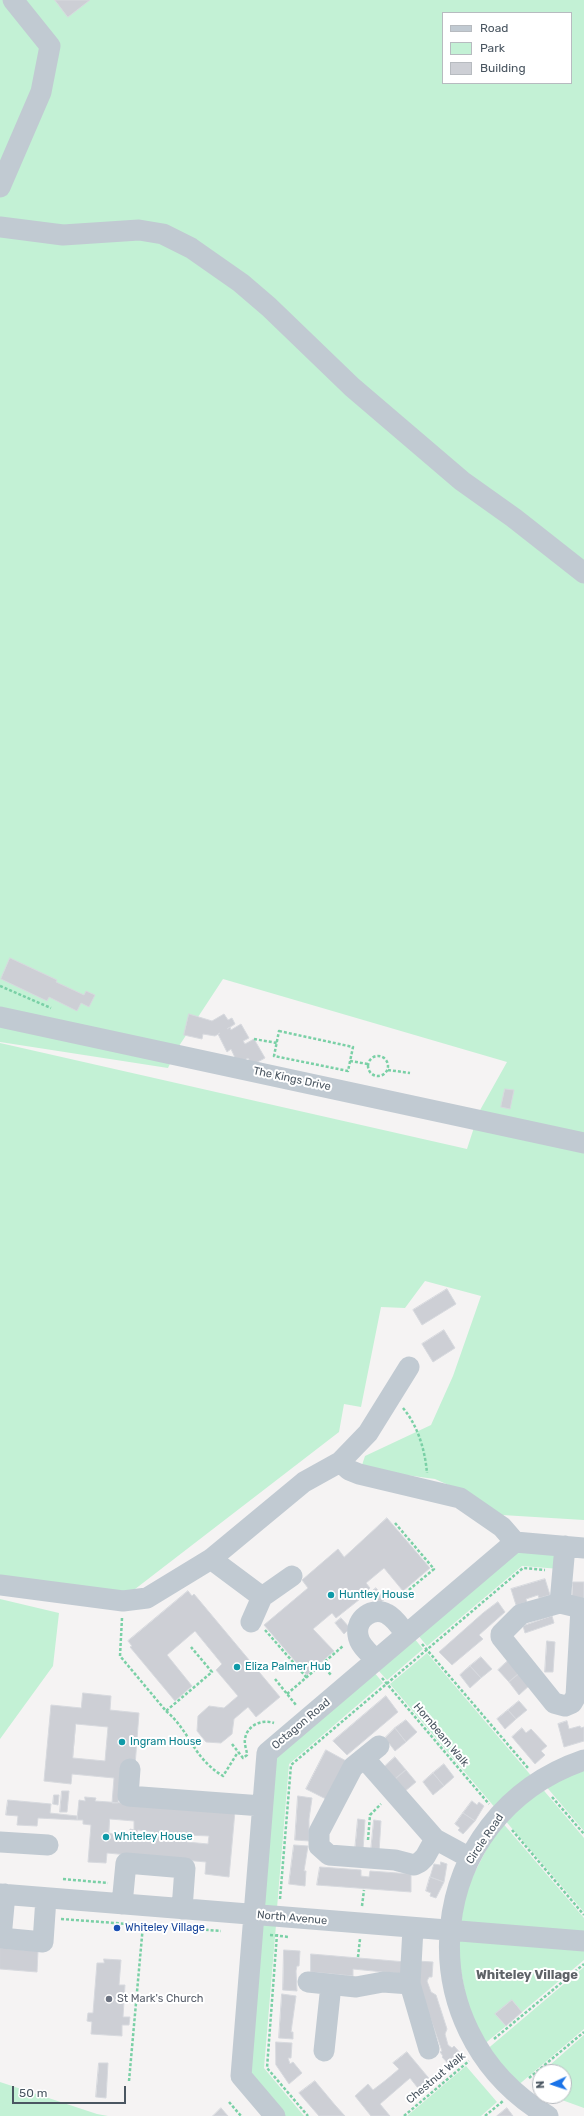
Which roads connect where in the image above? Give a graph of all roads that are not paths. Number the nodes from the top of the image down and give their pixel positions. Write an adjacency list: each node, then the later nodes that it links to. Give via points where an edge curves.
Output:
1 (13, 0): 2 (street, via 50,46 41,92)
2 (0, 187)
3 (0, 227): 4 (street, via 63,235 138,230 163,234 191,248 217,264 269,307 352,387 416,443)
4 (583, 572)
5 (0, 1017): 6 (street, The Kings Drive)
6 (584, 1143)
7 (409, 1367): 8 (street, via 368,1433)
8 (340, 1462): 9 (street, via 359,1474 460,1498 502,1527); 11 (street, via 304,1482)
9 (515, 1542): 10 (street); 17 (street, Octagon Road)
10 (574, 1547): 15 (street, via 563,1571)
11 (211, 1559): 13 (street, via 147,1598 123,1601); 14 (street)
12 (292, 1576): 14 (street)
13 (0, 1585)
14 (262, 1597): 16 (street)
15 (560, 1603): 15 (street, via 521,1614 501,1634 554,1703 565,1706 572,1703 576,1696 581,1608)
16 (251, 1622)
17 (408, 1632): 18 (street, Octagon Road); 18 (street, via 387,1614 375,1612 364,1617 358,1634)
18 (373, 1662): 21 (street, Octagon Road, via 266,1753)
19 (584, 1760): 25 (street, Circle Road, via 538,1781 499,1815)
20 (130, 1769): 21 (street, via 128,1796)
21 (262, 1806): 30 (street, Octagon Road)
22 (435, 1839): 22 (street, via 394,1791 372,1752 353,1767 319,1832 318,1841 322,1850 329,1855 395,1860 414,1865 425,1857); 25 (street)
23 (0, 1842): 24 (street)
24 (48, 1845)
25 (470, 1858): 32 (street, Circle Road, via 454,1898)
26 (2, 1894): 27 (street, North Avenue); 27 (street, via 1,1938 42,1942)
27 (46, 1898): 28 (street, North Avenue)
28 (122, 1904): 29 (street, North Avenue); 29 (street, via 126,1863 185,1868)
29 (182, 1909): 30 (street, North Avenue)
30 (254, 1915): 31 (street, North Avenue); 39 (street, Octagon Road, via 241,2076)
31 (413, 1928): 32 (street, North Avenue); 35 (street)
32 (450, 1931): 33 (street, North Avenue); 40 (street, Circle Road, via 450,1965 455,1995 465,2025 479,2052 513,2092)
33 (584, 1941)
34 (308, 1982): 36 (street)
35 (410, 1984): 36 (street, via 382,1982 356,1987); 37 (street)
36 (331, 1985): 38 (street)
37 (429, 2049)
38 (324, 2051)
39 (275, 2116)
40 (548, 2116)

